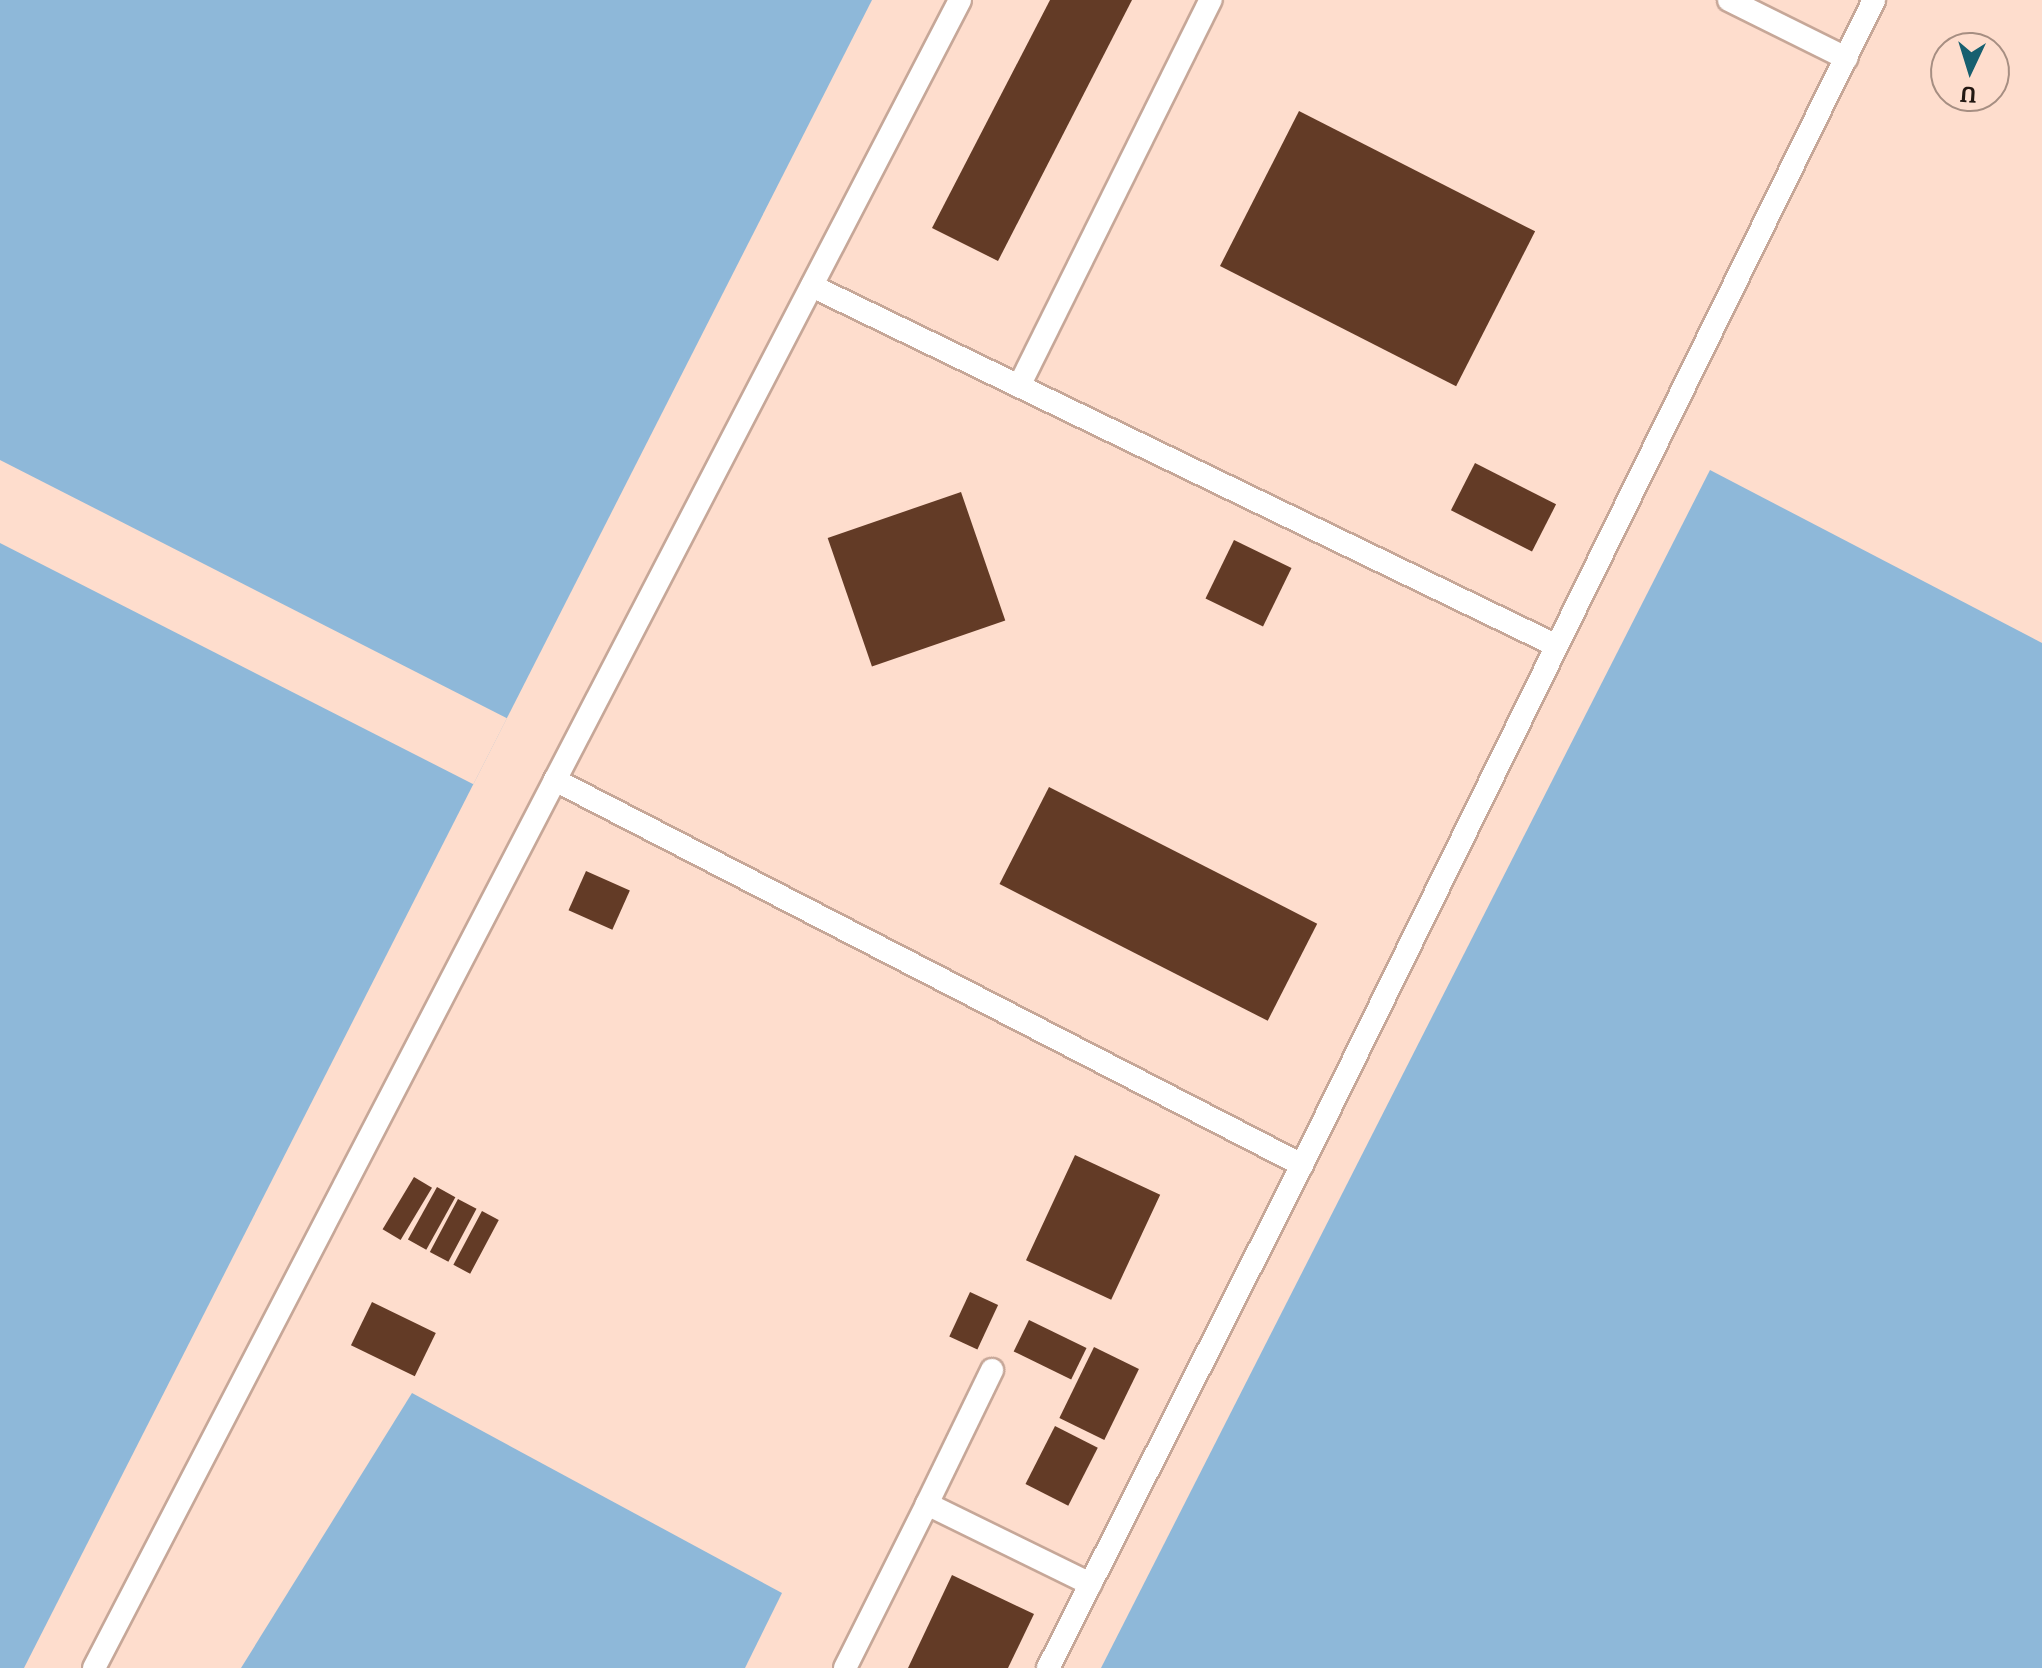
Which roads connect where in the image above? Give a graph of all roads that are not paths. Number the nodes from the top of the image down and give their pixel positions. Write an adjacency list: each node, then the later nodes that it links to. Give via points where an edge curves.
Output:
1 (960, 0): 6 (lane)
2 (1211, 0): 7 (lane)
3 (1729, 0): 5 (lane)
4 (1874, 0): 5 (lane)
5 (1846, 58): 8 (lane)
6 (812, 286): 7 (lane); 9 (lane)
7 (1019, 386): 8 (lane)
8 (1557, 646): 10 (lane)
9 (555, 780): 10 (lane); 14 (lane)
10 (1302, 1165): 13 (lane)
11 (992, 1370): 12 (lane)
12 (927, 1504): 13 (lane); 15 (lane)
13 (1090, 1584): 16 (lane)
14 (94, 1668)
15 (845, 1668)
16 (1048, 1668)

